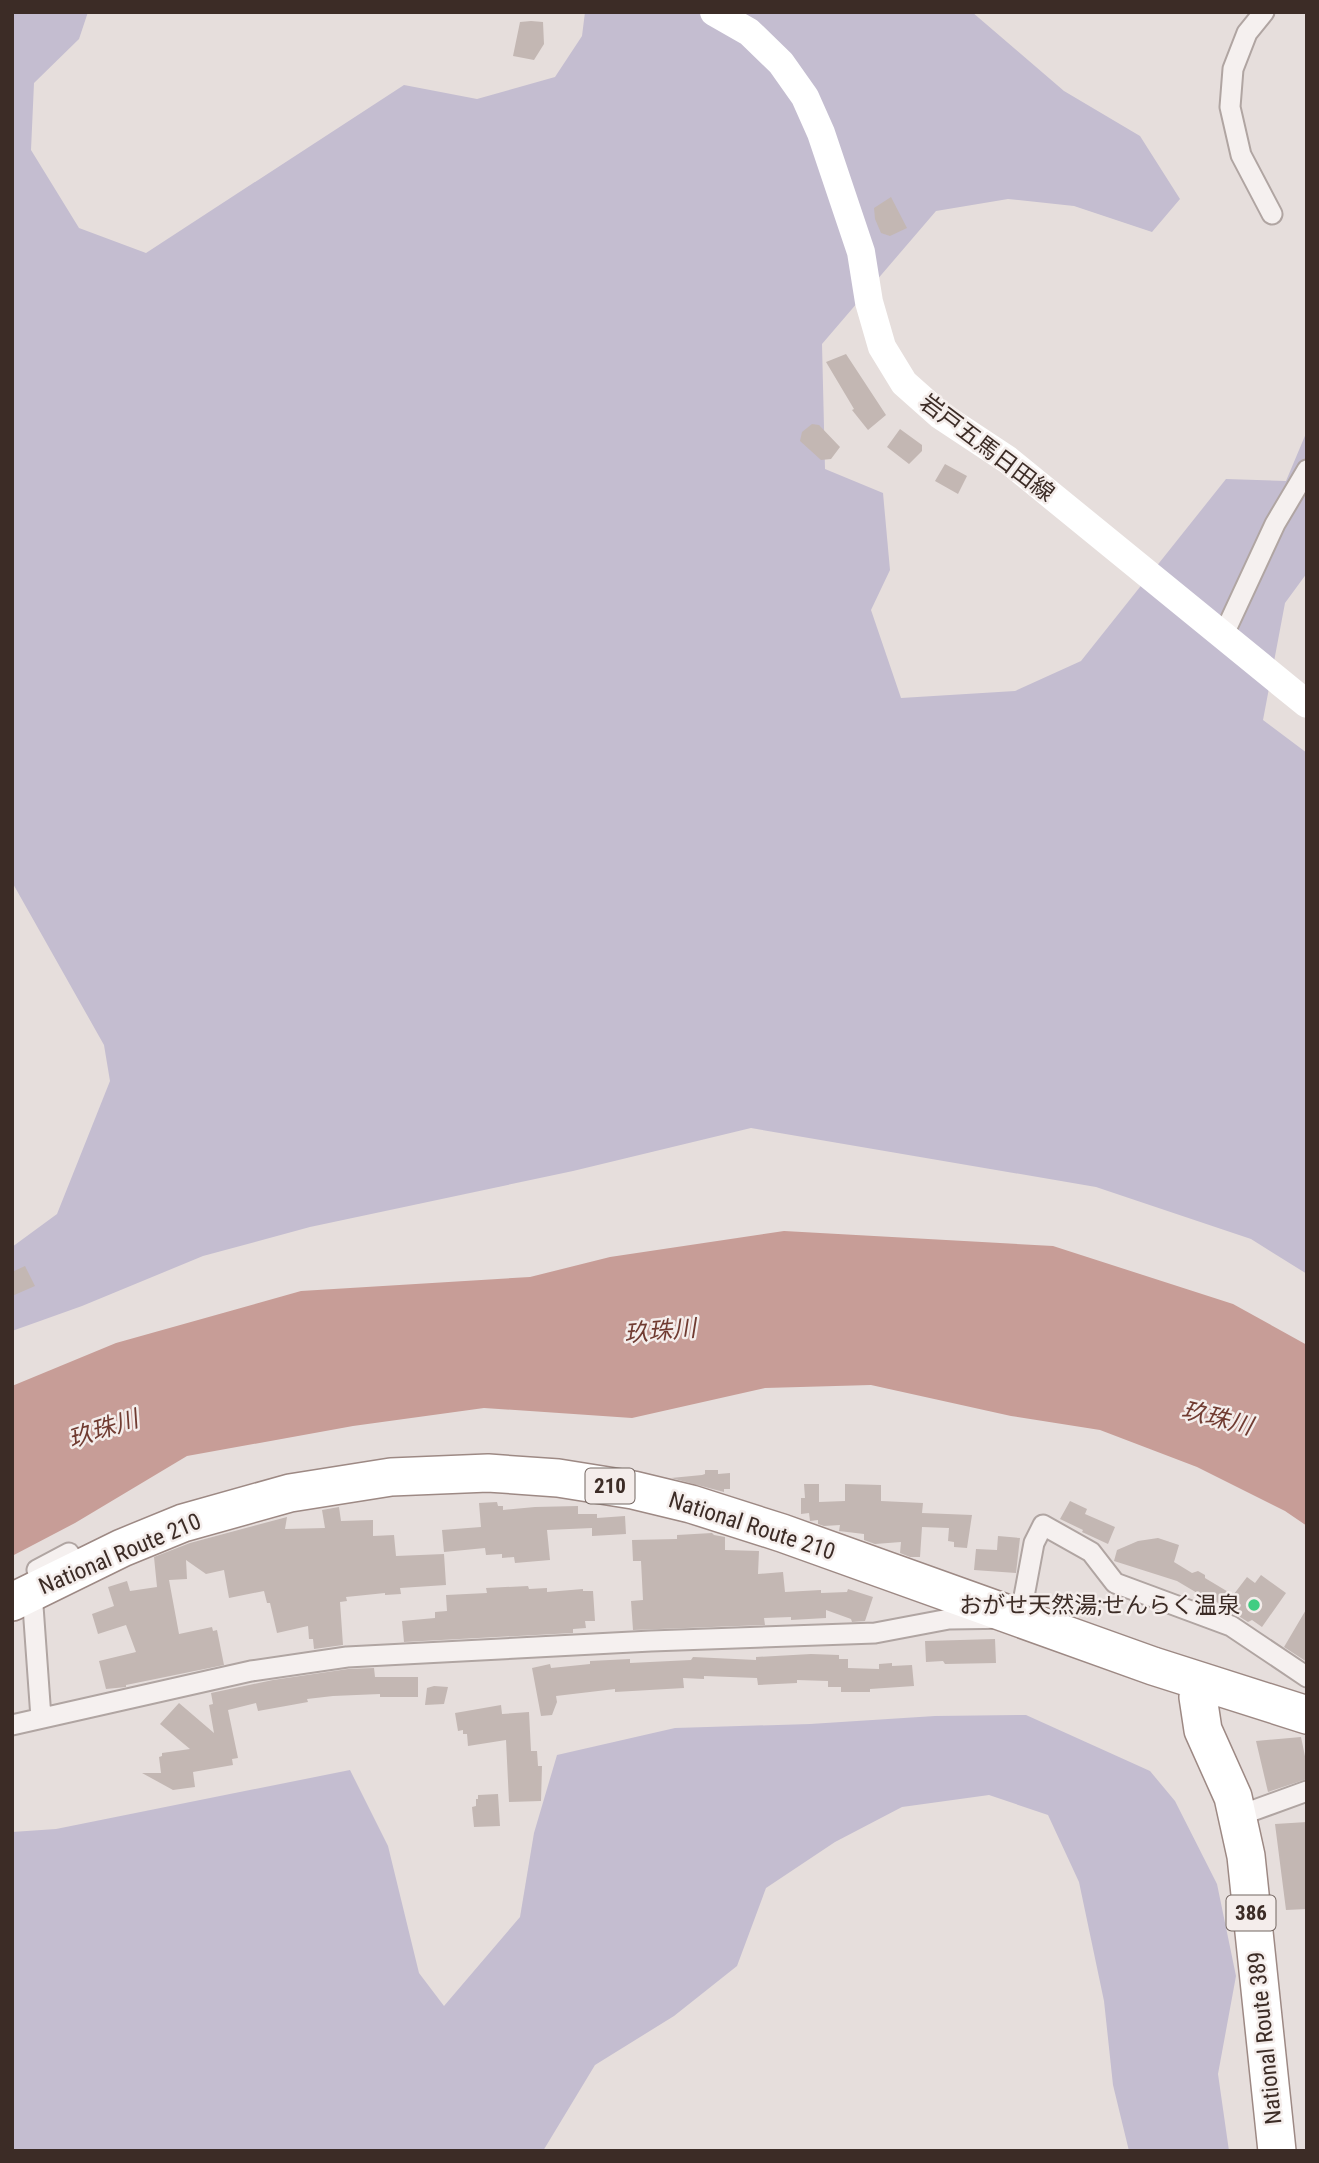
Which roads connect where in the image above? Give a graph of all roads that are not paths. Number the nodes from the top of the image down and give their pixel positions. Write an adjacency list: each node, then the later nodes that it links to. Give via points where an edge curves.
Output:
1 (714, 12): 5 (main road, 岩戸五馬日田線, via 749,33 781,63 805,97 861,252 882,347 904,383 940,415 1008,460)
2 (1264, 12): 3 (street, via 1247,33 1233,69 1230,107 1241,155)
3 (1272, 214)
4 (1307, 470): 5 (street, via 1275,524)
5 (1223, 636): 6 (main road, 岩戸五馬日田線)
6 (1307, 704)
7 (19, 1592): 8 (highway, National Route 210 / 210, via 183,1523 290,1493 391,1477 488,1473 558,1478 691,1504); 12 (street)
8 (1020, 1618): 9 (street, via 1034,1543 1043,1525 1091,1552 1115,1583 1231,1626); 10 (highway, National Route 210 / 210); 12 (street, via 949,1619 875,1633 347,1657 251,1671)
9 (1307, 1676)
10 (1200, 1682): 11 (highway, 210); 15 (highway, National Route 389 / 386, via 1203,1730)
11 (1307, 1715)
12 (41, 1718): 13 (street)
13 (12, 1725)
14 (1307, 1791): 15 (street)
15 (1238, 1816): 16 (highway, National Route 389 / 386)
16 (1277, 2151)

